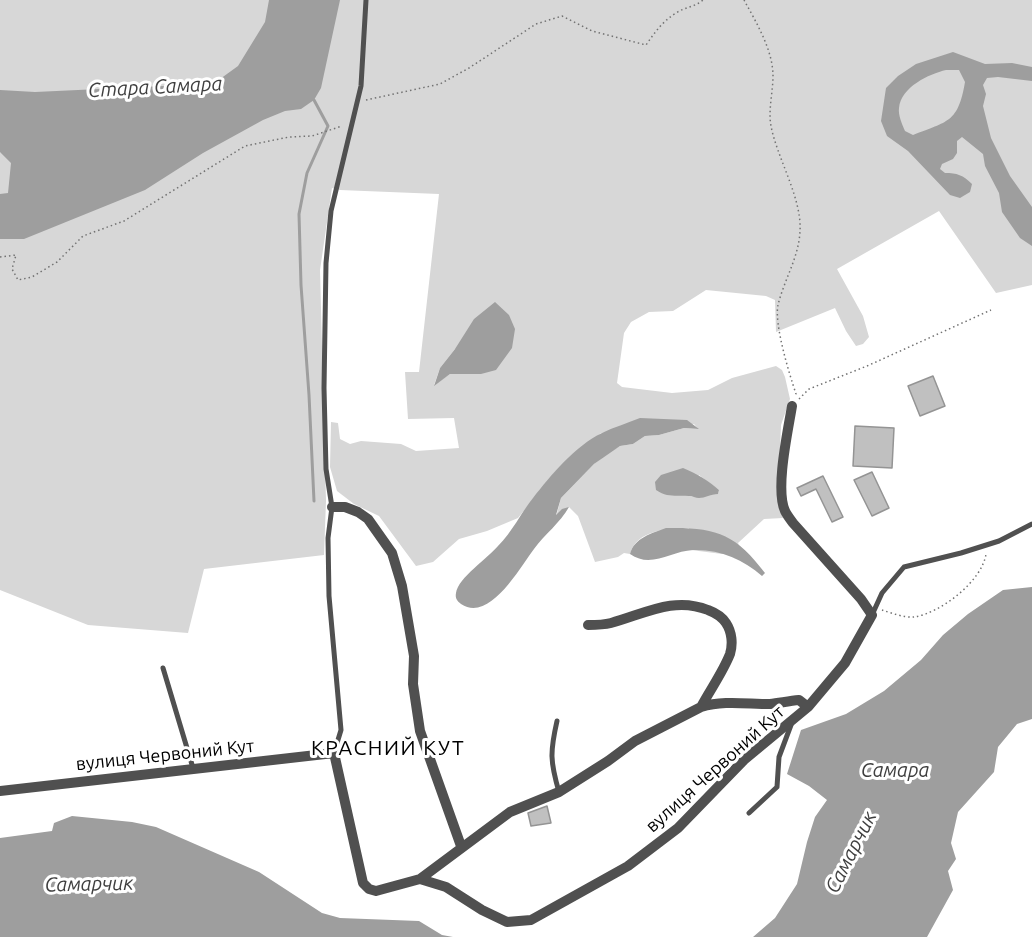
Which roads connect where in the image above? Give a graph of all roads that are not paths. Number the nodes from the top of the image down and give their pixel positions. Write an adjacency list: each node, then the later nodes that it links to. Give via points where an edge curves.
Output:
1 (366, 0): 3 (lane, вулиця Червоний Кут, via 361,86 331,211 326,263 326,470)
2 (792, 406): 5 (street, via 784,467 785,511)
3 (332, 507): 12 (lane, вулиця Червоний Кут, via 329,596 341,730); 17 (street, via 345,507 368,519 392,553 414,656 413,684 420,731)
4 (1032, 524): 5 (lane, via 987,544 904,567 882,593)
5 (874, 611): 9 (street, вулиця Червоний Кут, via 845,663)
6 (588, 625): 8 (street, via 608,624 680,603 717,614 725,621 732,643)
7 (163, 668): 13 (lane)
8 (701, 707): 9 (street, вулиця Червоний Кут, via 799,700); 15 (street, вулиця Червоний Кут, via 635,741)
9 (808, 707): 11 (street, вулиця Червоний Кут)
10 (557, 721): 15 (lane, via 551,749)
11 (792, 721): 16 (lane, via 779,757 777,787); 18 (street, вулиця Червоний Кут, via 744,760 699,808 656,845 628,866 531,920 507,922 446,887)
12 (334, 753): 13 (street, вулиця Червоний Кут); 18 (street, вулиця Червоний Кут, via 363,883 376,891)
13 (193, 768): 14 (street, вулиця Червоний Кут)
14 (0, 791)
15 (559, 792): 17 (street, вулиця Червоний Кут, via 510,812)
16 (749, 813)
17 (461, 846): 18 (street, вулиця Червоний Кут)
18 (420, 879)

